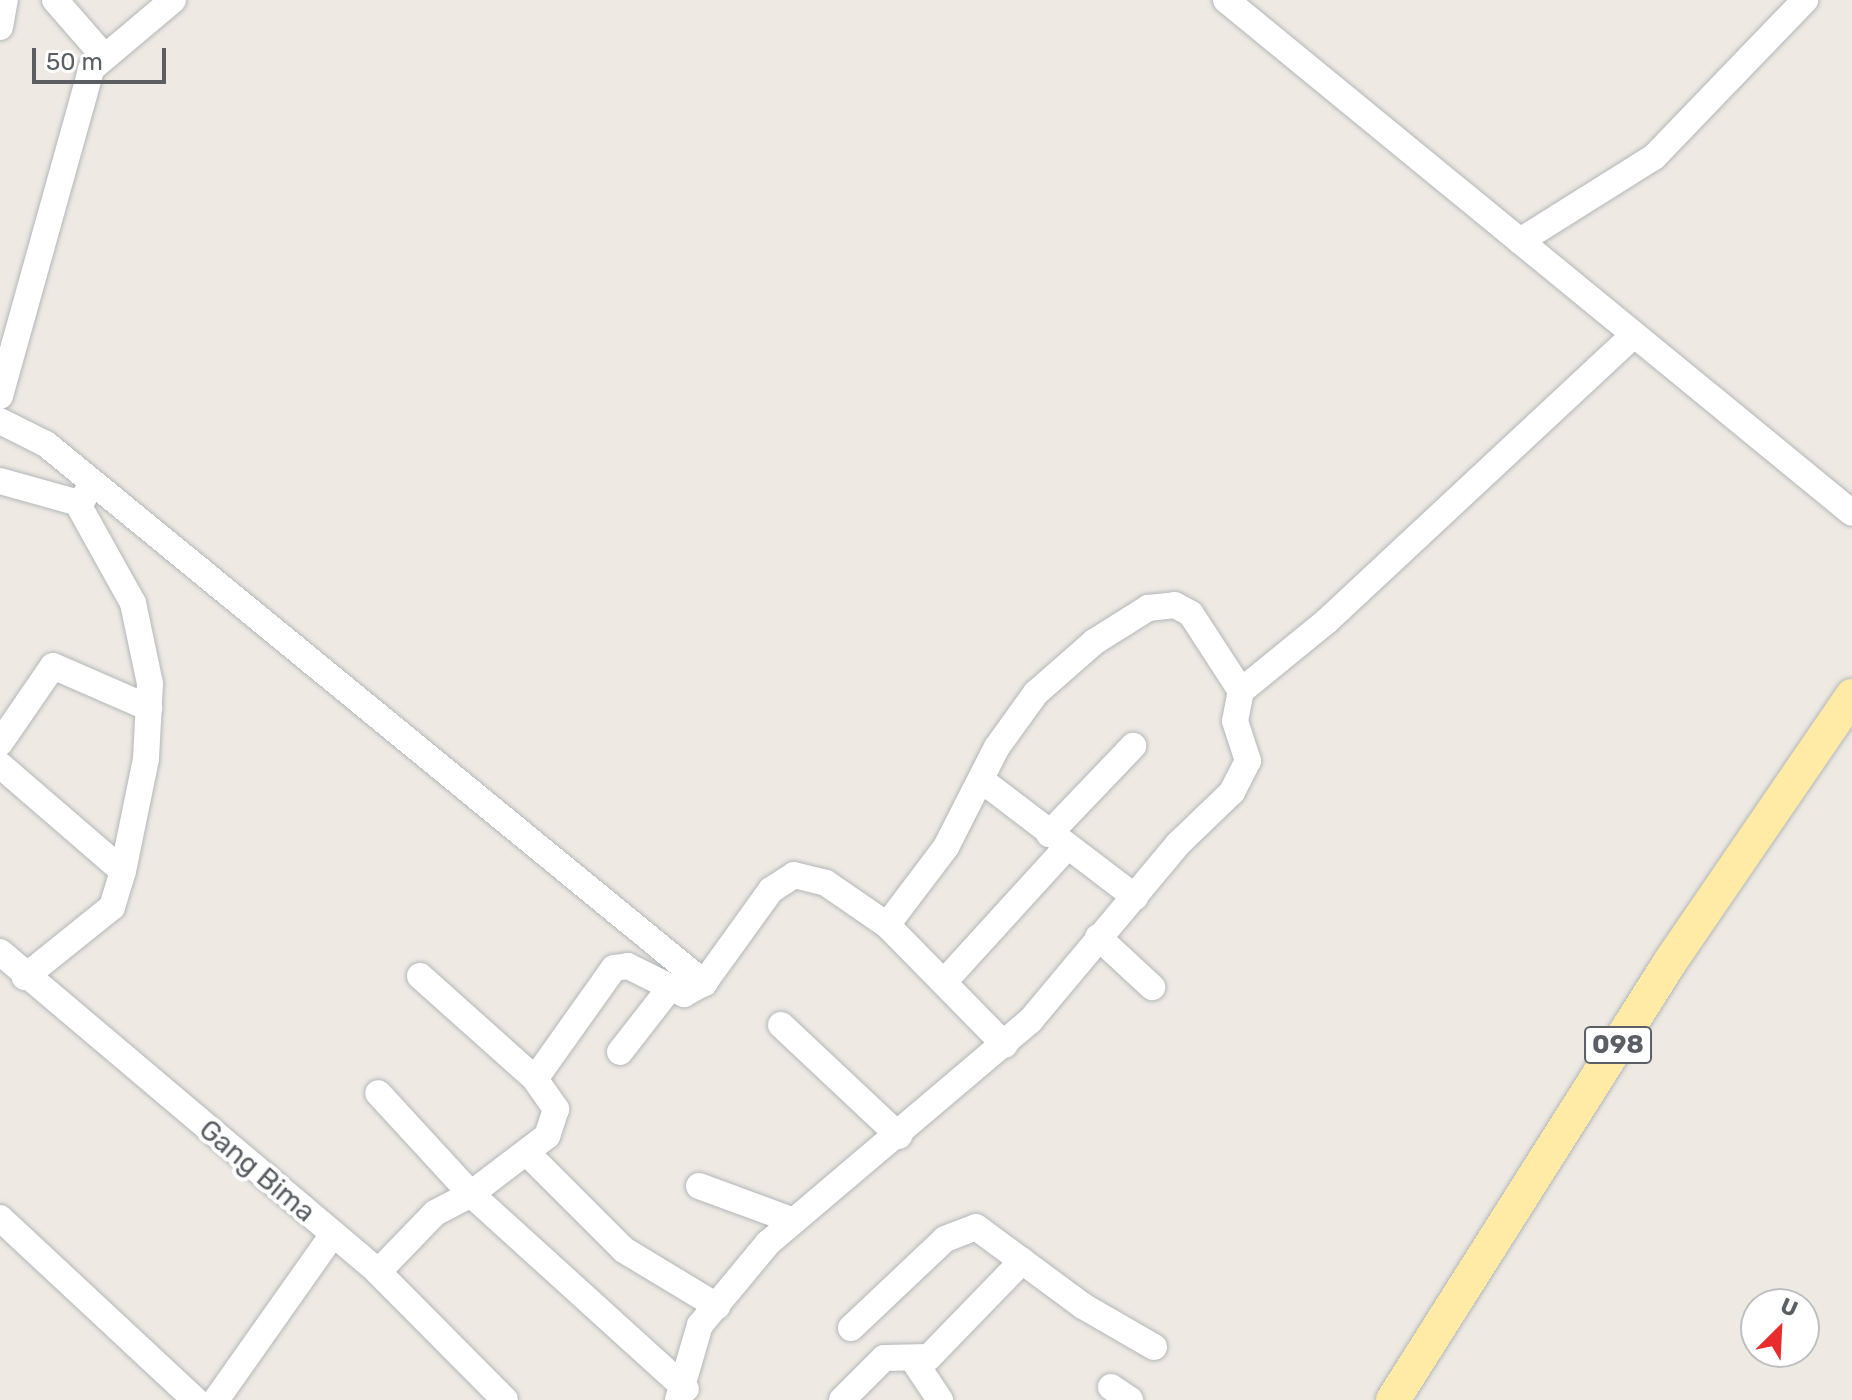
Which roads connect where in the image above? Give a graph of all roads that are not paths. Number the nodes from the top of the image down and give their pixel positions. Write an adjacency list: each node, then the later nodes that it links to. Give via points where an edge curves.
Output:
1 (5, 0): 6 (street)
2 (55, 0): 7 (street)
3 (173, 0): 7 (street)
4 (1226, 0): 8 (street)
5 (1805, 0): 8 (street, via 1654,157)
6 (0, 27)
7 (102, 54): 10 (street, via 83,88)
8 (1520, 241): 9 (street)
9 (1634, 335): 14 (street); 15 (street, via 1328,620)
10 (0, 396)
11 (0, 421): 13 (street, via 46,444)
12 (0, 481): 13 (street)
13 (86, 493): 17 (street, via 142,627); 31 (street)
14 (1852, 513)
15 (1241, 691): 21 (street, via 1191,614 1156,605 1094,642 1036,693 997,747); 24 (street, via 1235,721 1248,769)
16 (1852, 696): 58 (main road, 098, via 1672,959)
17 (149, 708): 18 (street, via 53,666); 23 (street)
18 (0, 743)
19 (1133, 746): 22 (street)
20 (0, 765): 23 (street)
21 (984, 782): 22 (street); 25 (street)
22 (1058, 840): 24 (street); 30 (street)
23 (123, 871): 29 (street, via 112,907)
24 (1135, 897): 26 (street)
25 (887, 925): 30 (street); 31 (street, via 826,883 794,875 771,890)
26 (1098, 937): 32 (street); 35 (street)
27 (0, 952): 29 (street, Gang Bima)
28 (420, 976): 37 (street)
29 (25, 977): 45 (street, Gang Bima)
30 (944, 982): 35 (street)
31 (704, 983): 33 (street, via 686,994)
32 (1152, 987)
33 (669, 989): 36 (street); 37 (street, via 628,966 614,968)
34 (781, 1025): 39 (street)
35 (1005, 1045): 39 (street)
36 (620, 1052)
37 (535, 1079): 40 (street, via 552,1098 555,1119)
38 (378, 1093): 42 (street)
39 (899, 1136): 44 (street)
40 (528, 1154): 42 (street); 48 (street, via 624,1250)
41 (699, 1186): 44 (street)
42 (471, 1194): 47 (street, via 435,1213); 52 (street)
43 (0, 1218): 53 (street)
44 (794, 1221): 48 (street)
45 (333, 1234): 47 (street, Gang Bima); 54 (street)
46 (1022, 1261): 49 (street, via 990,1233 967,1229 945,1239); 50 (street); 51 (street, via 939,1347)
47 (378, 1272): 55 (street, Gang Bima)
48 (717, 1306): 52 (street, via 693,1341)
49 (851, 1328)
50 (1154, 1347)
51 (914, 1361): 56 (street, via 884,1358); 57 (street)
52 (682, 1394)
53 (195, 1400)
54 (216, 1400)
55 (505, 1400)
56 (842, 1400)
57 (940, 1400)
58 (1393, 1400)

